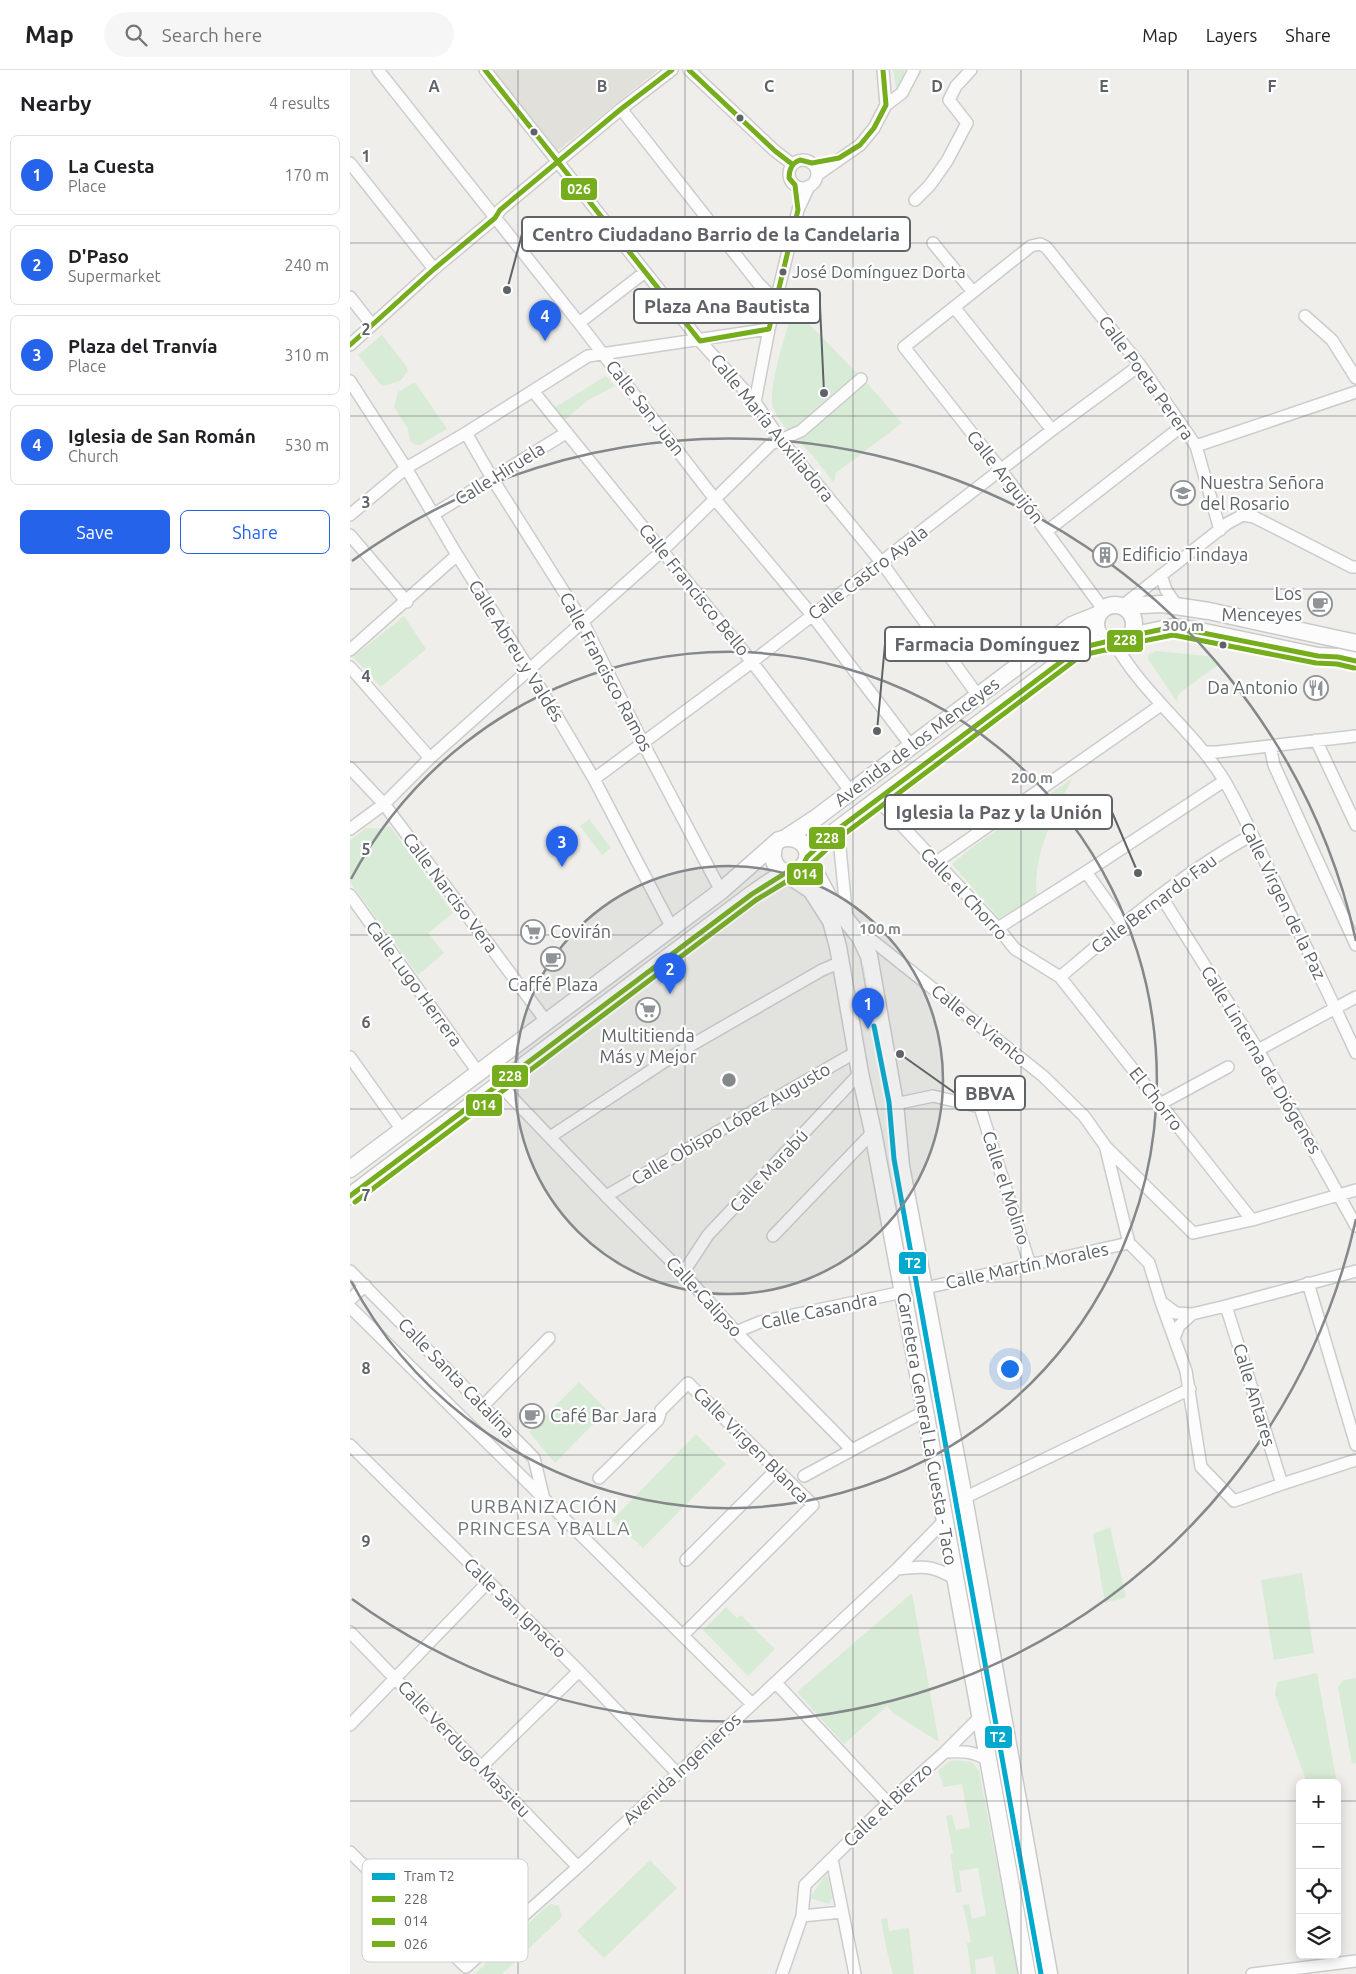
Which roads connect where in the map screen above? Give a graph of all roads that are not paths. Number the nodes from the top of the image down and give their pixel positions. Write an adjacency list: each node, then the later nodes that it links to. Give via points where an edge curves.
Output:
1 (378, 70): 20 (street, Calle San Juan)
2 (485, 70): 11 (street, Calle María Auxiliadora)
3 (672, 70): 9 (street)
4 (689, 70): 14 (street, via 775,152)
5 (883, 70): 8 (street)
6 (914, 70): 8 (street, via 902,93)
7 (971, 70): 18 (street, via 956,86 949,100 967,123 948,161)
8 (886, 105): 10 (street, via 860,145)
9 (621, 109): 11 (street); 26 (street)
10 (839, 158): 13 (street); 15 (street)
11 (557, 162): 20 (street, via 500,210); 23 (street, Calle María Auxiliadora)
12 (350, 163): 22 (street)
13 (812, 163): 14 (street, via 800,160); 15 (street)
14 (792, 164): 16 (street, via 789,178)
15 (817, 175): 17 (street)
16 (795, 185): 17 (street); 19 (street)
17 (809, 186): 19 (street)
18 (915, 200)
19 (798, 210): 26 (street)
20 (495, 218): 22 (street); 29 (street, Calle San Juan)
21 (933, 242): 24 (street)
22 (434, 269): 30 (street)
23 (645, 272): 29 (street); 32 (street, Calle María Auxiliadora)
24 (973, 292): 27 (street); 35 (street, Calle Poeta Perera, via 1031,246 1040,244 1046,247)
25 (350, 297): 30 (street)
26 (776, 301): 31 (street)
27 (954, 307): 43 (street); 49 (street, Calle Arguijón, via 904,347)
28 (1305, 316): 36 (street, via 1332,340)
29 (579, 323): 34 (street, Calle San Juan)
30 (372, 325): 33 (street)
31 (769, 329): 32 (street); 41 (street)
32 (700, 341): 34 (street); 41 (street, Calle María Auxiliadora)
33 (350, 345)
34 (604, 354): 39 (street, via 588,356); 51 (street, Calle San Juan)
35 (1140, 365): 42 (street, Calle Poeta Perera); 43 (street, Calle Castro Ayala)
36 (1356, 378)
37 (861, 379): 46 (street, via 801,432)
38 (350, 381): 48 (street, Calle Abreu y Valdés)
39 (534, 391): 44 (street); 45 (street, Calle Francisco Bello)
40 (1356, 392): 47 (street)
41 (755, 402): 46 (street, Calle María Auxiliadora)
42 (1182, 426): 47 (street, Calle Poeta Perera); 55 (street)
43 (1052, 430): 49 (street, Calle Castro Ayala)
44 (466, 433): 48 (street); 50 (street, Calle Francisco Ramos)
45 (566, 433): 50 (street, Calle Hiruela); 57 (street, Calle Francisco Bello)
46 (780, 439): 51 (street); 59 (street, Calle María Auxiliadora)
47 (1196, 446): 54 (street, Calle Poeta Perera)
48 (406, 468): 52 (street, Calle Abreu y Valdés); 53 (street)
49 (1001, 470): 55 (street, Calle Arguijón); 59 (street, Calle Castro Ayala)
50 (492, 478): 52 (street, Calle Hiruela); 67 (street, Calle Francisco Ramos)
51 (714, 498): 57 (street); 66 (street, Calle San Juan)
52 (434, 514): 58 (street, Calle Abreu y Valdés)
53 (350, 515)
54 (1220, 530): 60 (street, via 1244,515 1254,517); 61 (street)
55 (1047, 531): 65 (street, Calle Arguijón)
56 (350, 535): 62 (street)
57 (662, 550): 67 (street); 73 (street, Calle Francisco Bello)
58 (457, 555): 62 (street); 75 (street, Calle Abreu y Valdés)
59 (882, 563): 66 (street, Calle Castro Ayala); 76 (street, Calle María Auxiliadora)
60 (1356, 567)
61 (1161, 575): 63 (street); 64 (street)
62 (407, 602): 71 (street)
63 (1122, 606): 64 (main road); 65 (main road, via 1113,604); 68 (main road, via 1134,619)
64 (1176, 606): 70 (main road)
65 (1100, 612): 69 (main road, via 1095,626 1098,635); 76 (main road, Avenida de los Menceyes, via 1072,625)
66 (812, 615): 73 (street, Calle Castro Ayala); 81 (street, Calle San Juan)
67 (583, 622): 75 (street); 80 (street, Calle Francisco Ramos)
68 (1130, 636): 69 (main road, via 1123,642); 72 (main road, via 1173,627)
69 (1110, 643): 77 (street, Calle Virgen de la Paz); 89 (main road, Avenida de los Menceyes, via 1074,652)
70 (1356, 643)
71 (350, 650)
72 (1356, 661)
73 (752, 662): 80 (street, Calle Castro Ayala); 88 (street, Calle Francisco Bello)
74 (350, 667): 84 (street)
75 (528, 669): 84 (street); 86 (street, Calle Abreu y Valdés)
76 (979, 697): 81 (main road, Avenida de los Menceyes)
77 (1161, 705): 83 (street, Calle Virgen de la Paz); 97 (street)
78 (1356, 736): 79 (street)
79 (1316, 740): 82 (street); 91 (street)
80 (643, 743): 86 (street, Calle Castro Ayala); 100 (street, Calle Francisco Ramos)
81 (912, 746): 88 (main road, Avenida de los Menceyes)
82 (1270, 746): 83 (street); 108 (street, via 1274,766)
83 (1204, 752): 87 (street, Calle Virgen de la Paz)
84 (430, 758): 90 (street)
85 (350, 768): 90 (street, Calle Narciso Vera)
86 (594, 779): 105 (street, Calle Abreu y Valdés)
87 (1224, 781): 94 (street, Calle Virgen de la Paz); 99 (street)
88 (851, 792): 95 (main road, Avenida de los Menceyes)
89 (877, 799): 92 (main road, Avenida de los Menceyes); 97 (street, Calle el Chorro)
90 (384, 804): 93 (street); 113 (street, Calle Narciso Vera)
91 (1356, 825)
92 (838, 828): 96 (main road, Avenida de los Menceyes); 103 (street)
93 (350, 829)
94 (1252, 835): 102 (street, Calle Bernardo Fau, via 1204,863); 112 (street, Calle Virgen de la Paz)
95 (780, 842): 96 (main road, via 797,838 806,847); 98 (main road, via 772,858 778,868); 100 (main road, Avenida de los Menceyes)
96 (807, 858): 98 (main road, via 802,868); 103 (main road, Carretera General La Cuesta - Taco, via 829,898)
97 (935, 863): 106 (street, Calle el Chorro)
98 (787, 872): 109 (main road, Carretera General La Cuesta - Taco, via 811,890 820,903 831,921); 121 (main road, via 752,894)
99 (1086, 872): 104 (street); 106 (street)
100 (721, 891): 105 (main road, Avenida de los Menceyes)
101 (350, 895): 119 (street, Calle Lugo Herrera)
102 (1161, 896): 104 (street, Calle Bernardo Fau); 114 (street, Calle Linterna de Diógenes)
103 (847, 922): 107 (main road, Carretera General La Cuesta - Taco)
104 (1123, 924): 110 (street, Calle Bernardo Fau)
105 (672, 928): 113 (main road, Avenida de los Menceyes)
106 (998, 928): 110 (street, Calle el Chorro, via 1014,949)
107 (860, 937): 109 (main road, via 843,942); 122 (main road, Carretera General La Cuesta - Taco, via 868,956); 127 (street, Calle el Viento, via 873,941 1043,1076 1084,1116)
108 (1356, 945)
109 (840, 954): 115 (main road, Carretera General La Cuesta - Taco); 126 (street, via 822,970 676,1054)
110 (1060, 977): 123 (street, El Chorro)
111 (1356, 997): 112 (street)
112 (1335, 1008): 114 (street); 116 (street, Calle Virgen de la Paz)
113 (546, 1021): 119 (main road, Avenida de los Menceyes)
114 (1258, 1050): 130 (street, Calle Linterna de Diógenes)
115 (856, 1052): 120 (main road, Carretera General La Cuesta - Taco); 132 (street, Calle Obispo López Augusto)
116 (1356, 1053)
117 (350, 1058): 124 (street)
118 (1228, 1067): 123 (street)
119 (478, 1072): 124 (main road, Avenida de los Menceyes)
120 (860, 1072): 125 (main road, Carretera General La Cuesta - Taco); 140 (street, Calle Marabú, via 708,1235)
121 (499, 1084): 126 (street, Calle Calipso); 131 (main road)
122 (895, 1104): 137 (street, Calle el Molino, via 933,1096 980,1107); 143 (main road, Carretera General La Cuesta - Taco, via 901,1166)
123 (1160, 1104): 133 (street, El Chorro)
124 (402, 1130): 128 (main road, Avenida de los Menceyes)
125 (873, 1132): 135 (street); 144 (main road, Carretera General La Cuesta - Taco)
126 (550, 1137): 132 (street, Calle Calipso)
127 (1106, 1147): 133 (street, Calle el Viento, via 1193,1233); 136 (street)
128 (350, 1169)
129 (1356, 1190): 130 (street)
130 (1340, 1195): 133 (street); 134 (street, Calle Linterna de Diógenes)
131 (350, 1196)
132 (606, 1196): 140 (street, Calle Calipso)
133 (1252, 1220)
134 (1356, 1226)
135 (773, 1236)
136 (1129, 1243): 137 (street, Calle Martín Morales); 146 (street, via 1149,1264)
137 (1030, 1265): 143 (street, Calle Martín Morales)
138 (350, 1270): 142 (street, Calle Santa Catalina)
139 (1356, 1271): 141 (street)
140 (683, 1273): 150 (street, Calle Calipso)
141 (1308, 1283): 147 (street); 157 (street)
142 (365, 1285): 145 (street); 154 (street, Calle Santa Catalina)
143 (925, 1288): 167 (main road, Carretera General La Cuesta - Taco)
144 (903, 1292): 150 (street, Calle Casandra, via 760,1322); 155 (main road, Carretera General La Cuesta - Taco)
145 (350, 1300)
146 (1160, 1302): 149 (street, via 1176,1313); 152 (street)
147 (1226, 1306): 149 (street); 165 (street, Calle Antares)
148 (350, 1307): 162 (street, Calle Santa Catalina)
149 (1192, 1314): 152 (street, via 1179,1326)
150 (736, 1332): 158 (street, Calle Calipso)
151 (549, 1338): 154 (street)
152 (1174, 1338): 153 (street)
153 (1190, 1389): 165 (street, via 1201,1467 1234,1501); 167 (street)
154 (483, 1406): 160 (street, Calle Santa Catalina, via 534,1458)
155 (925, 1411): 158 (street); 168 (main road, Carretera General La Cuesta - Taco)
156 (350, 1445): 172 (street, Calle San Ignacio)
157 (1356, 1445)
158 (852, 1450): 163 (street)
159 (1356, 1460): 165 (street)
160 (535, 1468): 162 (street); 166 (street, Calle Santa Catalina)
161 (777, 1469): 164 (street, Calle Virgen Blanca, via 688,1383 661,1410 658,1420); 169 (street); 174 (street, Calle Virgen Blanca, via 813,1505)
162 (518, 1474): 166 (street, Calle Santa Catalina)
163 (804, 1476)
164 (599, 1478)
165 (1282, 1484)
166 (543, 1496): 174 (street, Calle Santa Catalina)
167 (964, 1498): 199 (main road, Carretera General La Cuesta - Taco)
168 (944, 1521): 170 (street, Avenida Ingenieros); 171 (main road, Carretera General La Cuesta - Taco)
169 (686, 1560)
170 (898, 1569): 171 (street, via 923,1566); 177 (street, Avenida Ingenieros)
171 (954, 1578): 179 (main road, Carretera General La Cuesta - Taco)
172 (488, 1582): 175 (street, Calle San Ignacio); 176 (street)
173 (350, 1632): 176 (street, Calle Verdugo Massieu)
174 (683, 1635): 178 (street, Calle Santa Catalina)
175 (579, 1671): 183 (street); 184 (street, Calle San Ignacio)
176 (396, 1677): 180 (street); 183 (street, Calle Verdugo Massieu)
177 (776, 1682): 178 (street, Avenida Ingenieros); 185 (street)
178 (752, 1704): 184 (street, Avenida Ingenieros)
179 (980, 1717): 181 (street, Calle el Bierzo); 182 (main road, Carretera General La Cuesta - Taco)
180 (350, 1725)
181 (945, 1752): 182 (street, Calle el Bierzo, via 966,1750); 185 (street, Calle el Bierzo)
182 (988, 1760): 198 (main road, Carretera General La Cuesta - Taco)
183 (481, 1767): 189 (street, Calle Verdugo Massieu)
184 (677, 1773): 189 (street, Avenida Ingenieros)
185 (888, 1803): 187 (street, Calle el Bierzo)
186 (350, 1852): 188 (street, Avenida Ingenieros)
187 (832, 1858): 191 (street, Calle el Bierzo); 192 (street, Calle el Bierzo, via 805,1885)
188 (362, 1864)
189 (578, 1867): 190 (street, Avenida Ingenieros)
190 (528, 1912)
191 (842, 1912): 192 (street); 197 (street, Calle el Bierzo)
192 (802, 1916): 196 (street, Calle el Bierzo)
193 (1356, 1961): 200 (street)
194 (461, 1962): 195 (street, Avenida Ingenieros, via 466,1967)
195 (472, 1962)
196 (782, 1974)
197 (855, 1974)
198 (1027, 1974)
199 (1049, 1974)
200 (1252, 1974)

